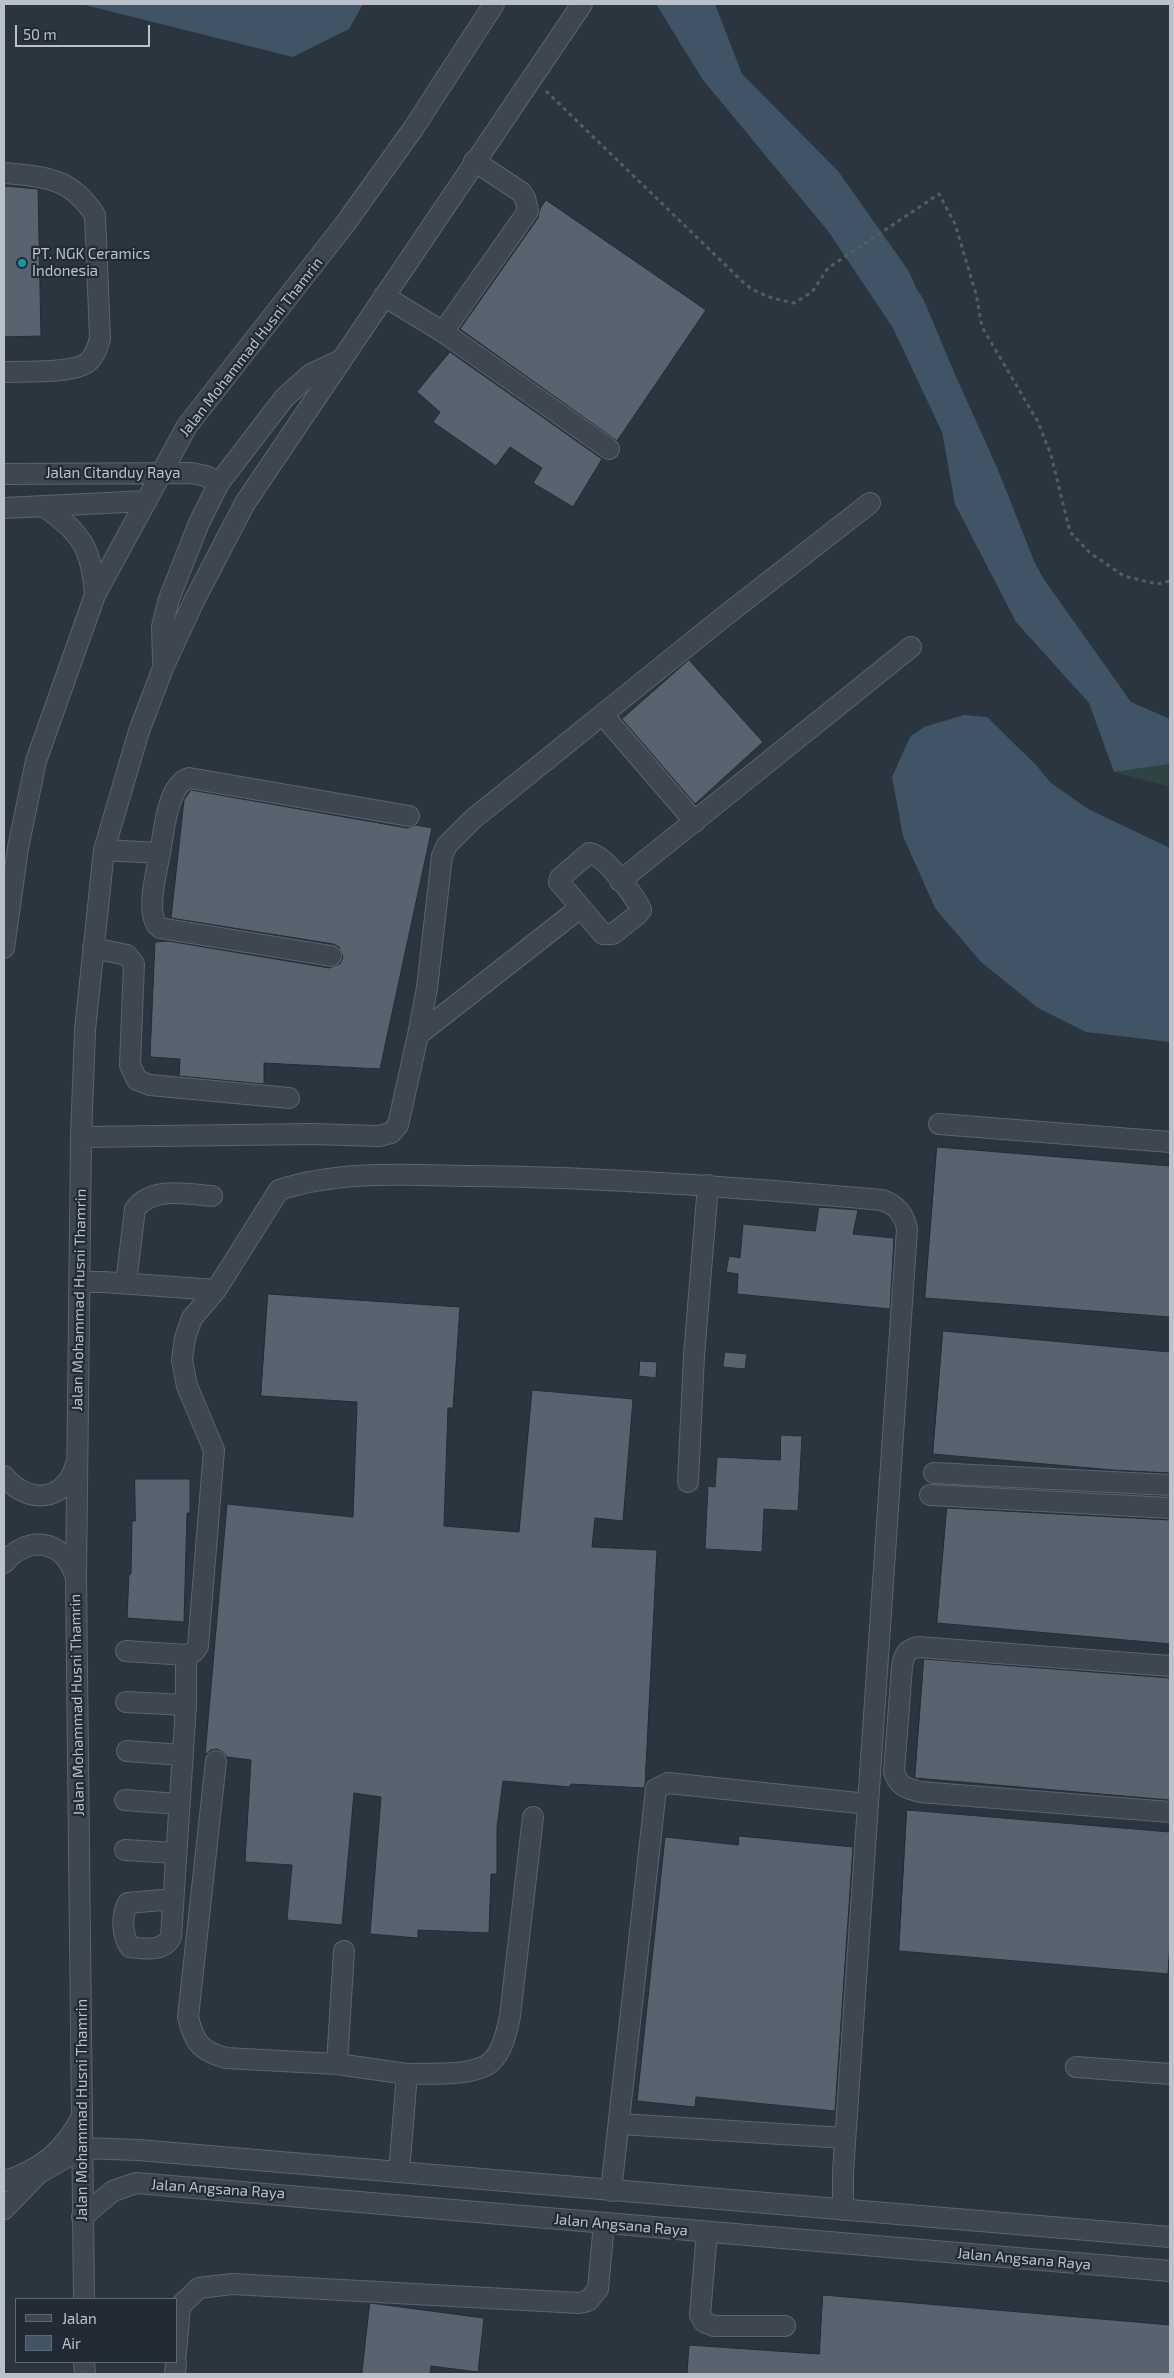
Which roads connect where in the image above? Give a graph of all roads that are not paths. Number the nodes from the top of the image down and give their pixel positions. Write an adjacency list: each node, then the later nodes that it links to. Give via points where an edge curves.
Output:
1 (494, 4): 10 (street, Jalan Mohammad Husni Thamrin, via 413,129 187,426)
2 (582, 4): 3 (street, Jalan Mohammad Husni Thamrin)
3 (474, 161): 5 (street, Jalan Mohammad Husni Thamrin); 6 (street, via 521,192 528,212)
4 (4, 173): 8 (street, via 58,181 84,198 95,215 100,338 97,350 87,363 60,371)
5 (384, 296): 6 (street); 7 (street, Jalan Mohammad Husni Thamrin)
6 (443, 332): 9 (street)
7 (341, 360): 12 (street, via 311,374 285,397); 19 (street, Jalan Mohammad Husni Thamrin, via 245,504)
8 (4, 372)
9 (609, 448)
10 (160, 473): 11 (street, Jalan Citanduy Raya); 12 (street, Jalan Citanduy Raya, via 200,474); 13 (street, Jalan Mohammad Husni Thamrin)
11 (4, 474)
12 (219, 484): 19 (street, via 199,523 169,599 162,627)
13 (147, 501): 16 (street, Jalan Citanduy Raya); 17 (street, Jalan Mohammad Husni Thamrin)
14 (870, 503): 20 (street)
15 (4, 508): 16 (street, Jalan Citanduy Raya)
16 (46, 508): 17 (street, via 68,523 84,544 93,568)
17 (95, 595): 27 (street, Jalan Mohammad Husni Thamrin, via 36,762 18,848)
18 (911, 647): 22 (street)
19 (163, 668): 23 (street, Jalan Mohammad Husni Thamrin, via 139,731)
20 (603, 715): 22 (street); 30 (street, via 474,819 447,845 442,856 427,988)
21 (409, 816): 24 (street, via 189,778 179,783 173,794)
22 (696, 822): 25 (street)
23 (104, 850): 24 (street); 28 (street, Jalan Mohammad Husni Thamrin)
24 (160, 853): 29 (street, via 152,902 154,920 160,928)
25 (620, 881): 26 (street, via 640,910 613,934 602,934); 26 (street, via 599,855 589,853 559,882)
26 (580, 908): 30 (street)
27 (4, 948)
28 (92, 948): 31 (street, via 127,954 134,964 130,1065 137,1080 150,1085); 33 (street, Jalan Mohammad Husni Thamrin)
29 (331, 956)
30 (418, 1035): 33 (street, via 398,1125 387,1134)
31 (289, 1098)
32 (939, 1124): 34 (street)
33 (81, 1137): 37 (street, Jalan Mohammad Husni Thamrin)
34 (1170, 1142)
35 (708, 1185): 39 (street, via 548,1177 398,1175 294,1185 279,1190 272,1198); 43 (street); 59 (street, via 882,1200 892,1204 905,1218 907,1229)
36 (212, 1196): 38 (street, via 171,1193 146,1198 138,1205)
37 (80, 1282): 38 (street); 40 (street, Jalan Mohammad Husni Thamrin)
38 (126, 1283): 39 (street)
39 (216, 1290): 50 (street, via 192,1318 182,1360 187,1386 214,1450 198,1646)
40 (77, 1460): 42 (street, via 72,1476 61,1489 46,1496 29,1495 13,1488); 48 (street, Jalan Mohammad Husni Thamrin)
41 (934, 1473): 44 (street)
42 (4, 1476)
43 (688, 1482)
44 (1170, 1485)
45 (930, 1495): 46 (street)
46 (1170, 1508)
47 (4, 1563): 48 (street, via 24,1546 38,1544 63,1554 72,1565)
48 (76, 1578): 70 (street, Jalan Mohammad Husni Thamrin)
49 (126, 1651): 50 (street)
50 (186, 1655): 53 (street)
51 (1170, 1666): 60 (street, via 918,1647 910,1649 904,1655 902,1667 894,1772 903,1787 920,1792)
52 (126, 1702): 53 (street)
53 (186, 1705): 55 (street)
54 (127, 1751): 55 (street)
55 (182, 1755): 58 (street)
56 (216, 1761): 66 (street, via 188,2017 193,2036 199,2045 214,2055 226,2058)
57 (125, 1800): 58 (street)
58 (179, 1804): 63 (street)
59 (868, 1804): 71 (street, via 668,1784 656,1789); 72 (street)
60 (1170, 1812)
61 (533, 1817): 68 (street, via 505,2038 491,2062 473,2070)
62 (125, 1850): 63 (street)
63 (176, 1853): 64 (street)
64 (173, 1900)
65 (344, 1951): 66 (street)
66 (337, 2064): 68 (street)
67 (1076, 2066): 69 (street)
68 (407, 2074): 74 (street)
69 (1170, 2074)
70 (82, 2116): 73 (street, Jalan Mohammad Husni Thamrin); 75 (street, via 71,2136 55,2154 31,2171)
71 (620, 2124): 72 (street); 76 (street)
72 (845, 2138): 78 (street)
73 (83, 2149): 74 (street, Jalan Angsana Raya, via 138,2150); 77 (street, via 39,2173); 79 (street, Jalan Mohammad Husni Thamrin)
74 (399, 2172): 76 (street, Jalan Angsana Raya)
75 (4, 2181)
76 (611, 2191): 78 (street, Jalan Angsana Raya)
77 (4, 2209)
78 (843, 2210): 82 (street, Jalan Angsana Raya)
79 (82, 2217): 80 (street, Jalan Angsana Raya, via 113,2191 136,2182); 84 (street, Jalan Mohammad Husni Thamrin)
80 (604, 2223): 81 (street, Jalan Angsana Raya); 86 (street, via 598,2288 588,2301 232,2284 199,2288 180,2306)
81 (707, 2232): 83 (street, Jalan Angsana Raya); 85 (street, via 700,2315 704,2322 714,2326)
82 (1170, 2237)
83 (1170, 2271)
84 (84, 2298)
85 (785, 2326)
86 (178, 2330)

